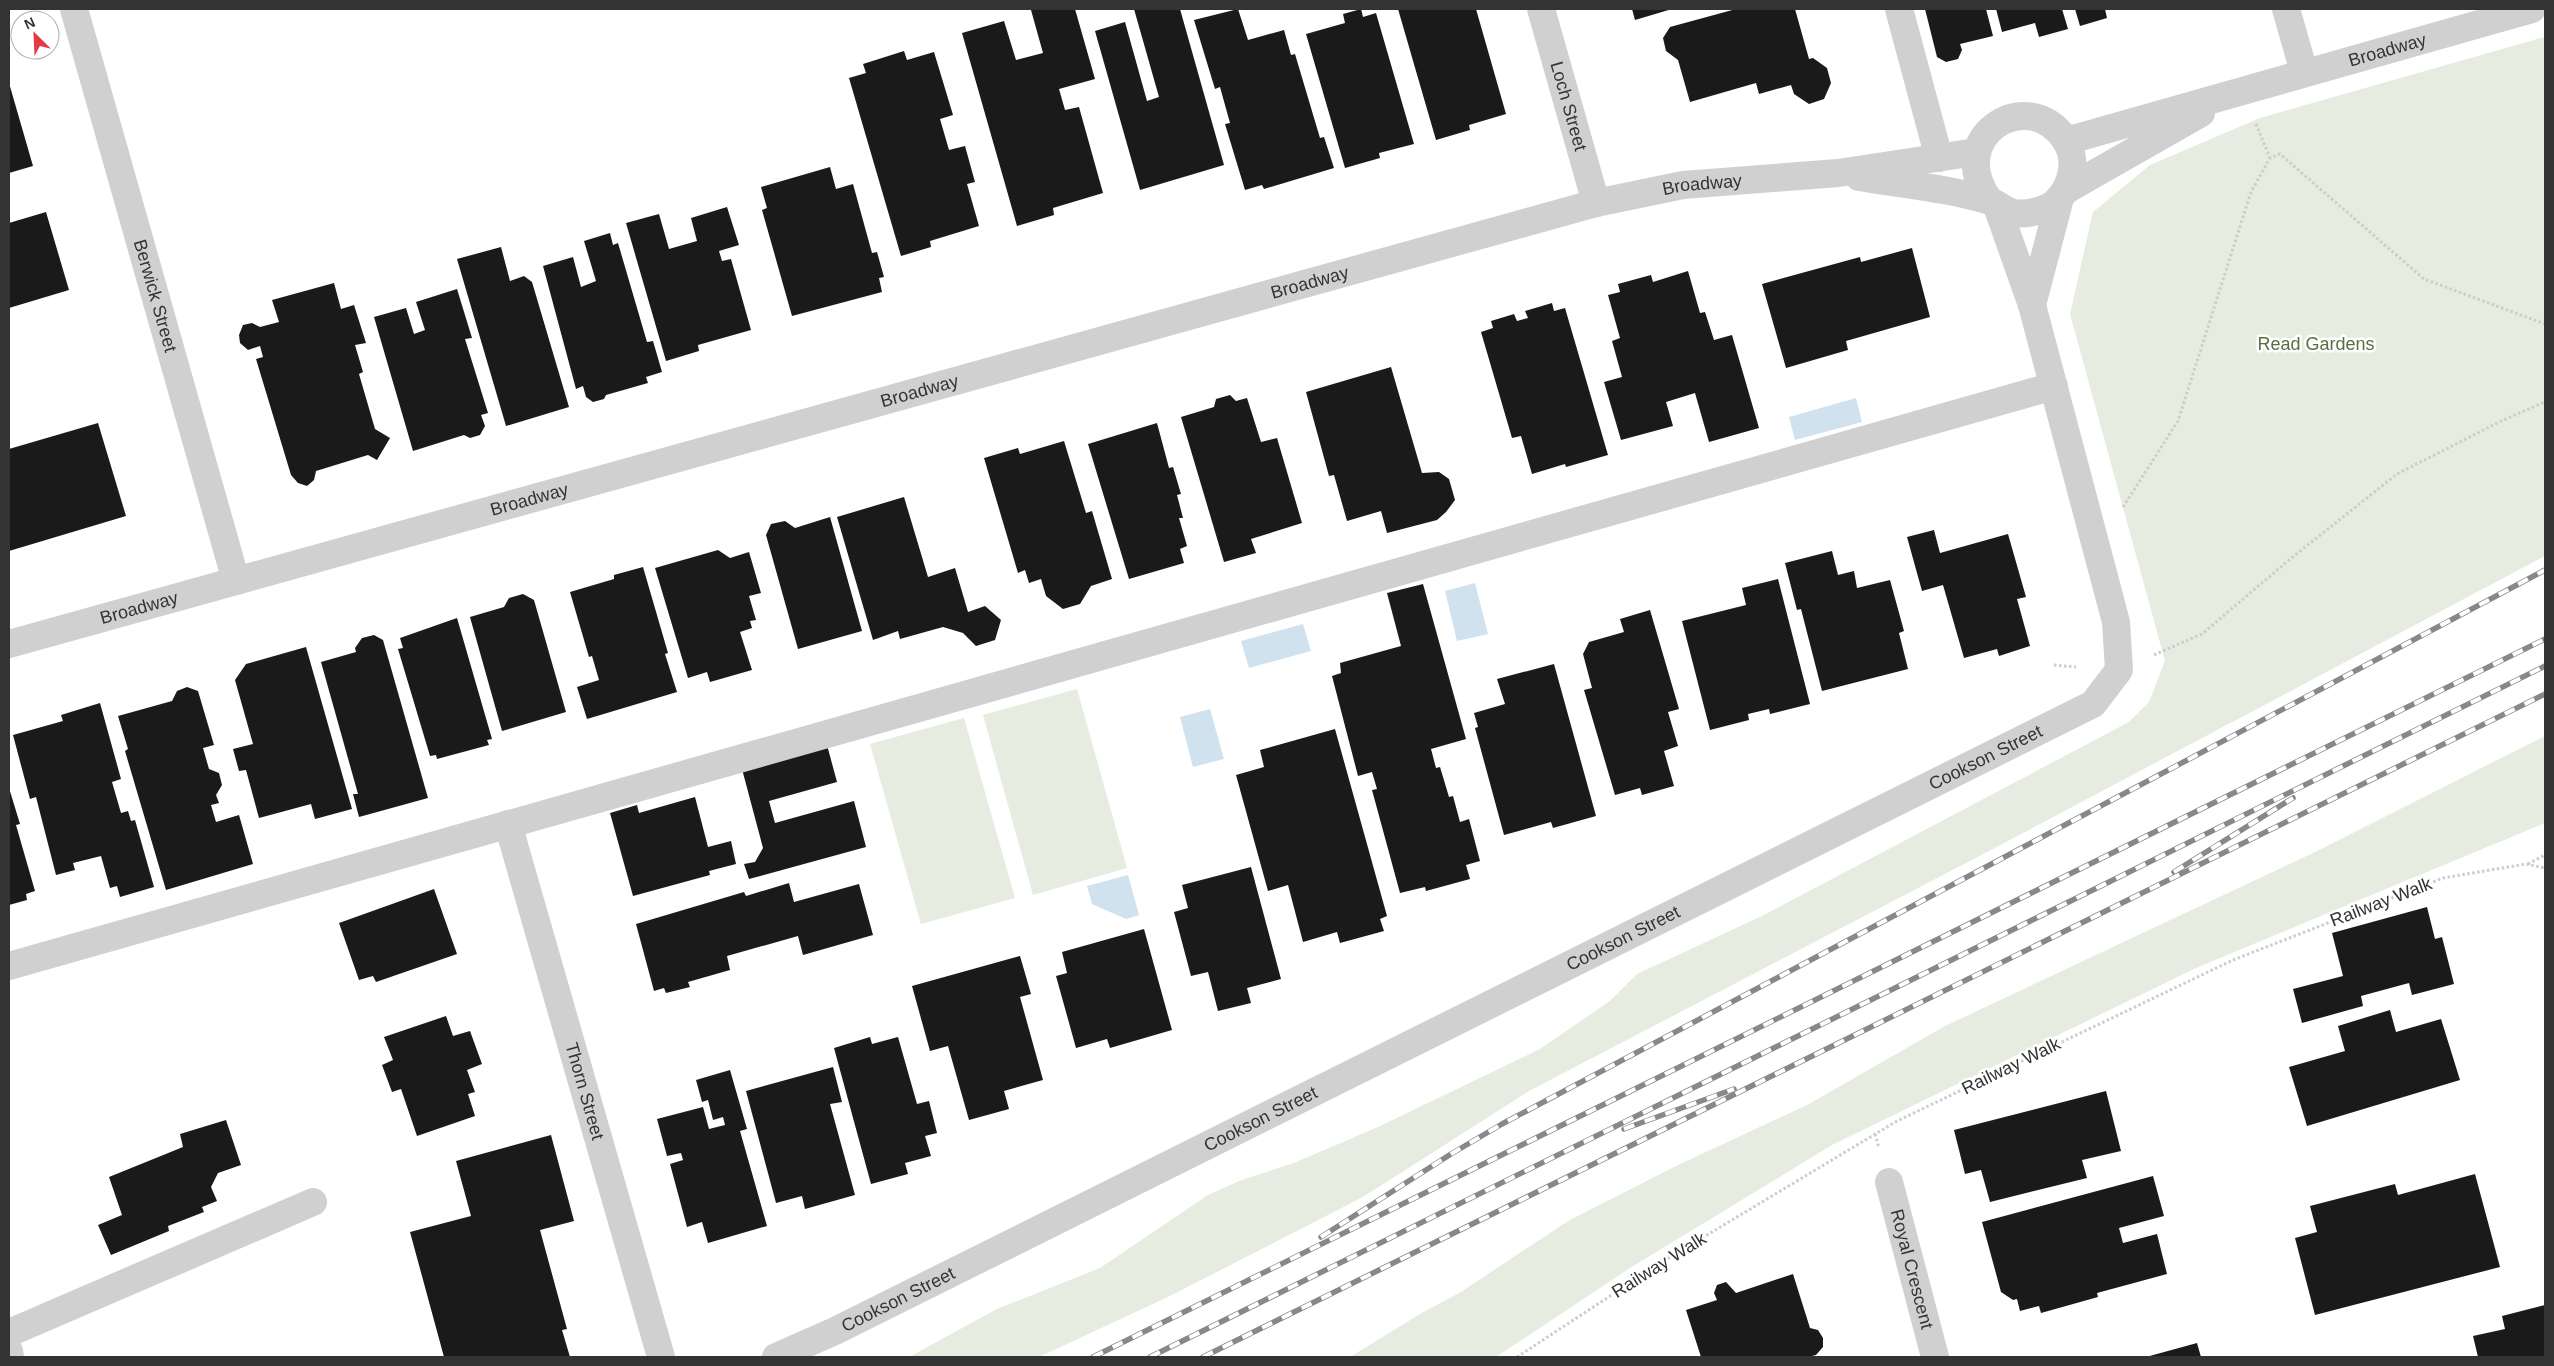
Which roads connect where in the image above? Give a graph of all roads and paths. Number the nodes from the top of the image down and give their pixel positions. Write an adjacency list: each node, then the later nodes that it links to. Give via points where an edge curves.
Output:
1 (74, 9): 20 (street, Berwick Street)
2 (1541, 9): 13 (street, Loch Street)
3 (1899, 9): 10 (street)
4 (2286, 9): 6 (street)
5 (2532, 9): 6 (street, Broadway)
6 (2304, 72): 7 (street, Broadway)
7 (2242, 90): 8 (street, Broadway); 12 (street, Broadway)
8 (2066, 141): 9 (street, via 2045,121 2029,116 2011,117 1984,136); 12 (street, via 2072,158 2071,174)
9 (1976, 152): 10 (street, Broadway); 14 (street, via 1975,170 1980,187)
10 (1939, 158): 11 (street, Broadway)
11 (1838, 173): 13 (street, Broadway, via 1683,185); 14 (street, Broadway)
12 (2063, 194): 14 (street, Broadway, via 2046,208 2030,213 2013,213); 15 (street)
13 (1596, 203): 20 (street, Broadway)
14 (1993, 203): 15 (street)
15 (2032, 305): 17 (street)
16 (2545, 324): 19 (path, via 2424,279 2280,154 2270,158 2252,192 2178,421)
17 (2054, 386): 19 (street); 24 (street)
18 (2545, 402): 23 (path, via 2397,474 2202,634)
19 (2097, 547): 23 (street, via 2116,622)
20 (236, 581): 21 (street, Broadway)
21 (9, 644)
22 (2054, 665): 23 (path)
23 (2119, 670): 35 (street, Cookson Street, via 2093,704)
24 (508, 824): 28 (street); 34 (street, Thorn Street)
25 (2545, 855): 26 (path)
26 (2526, 864): 27 (path, Railway Walk); 36 (path, Railway Walk, via 2442,878 2233,960 1897,1121 1662,1262)
27 (2545, 868)
28 (9, 966)
29 (1889, 1182): 37 (street, Royal Crescent)
30 (313, 1202): 31 (street)
31 (9, 1333)
32 (9, 1351): 33 (street)
33 (10, 1357)
34 (661, 1357)
35 (776, 1357)
36 (1517, 1357)
37 (1935, 1357)

